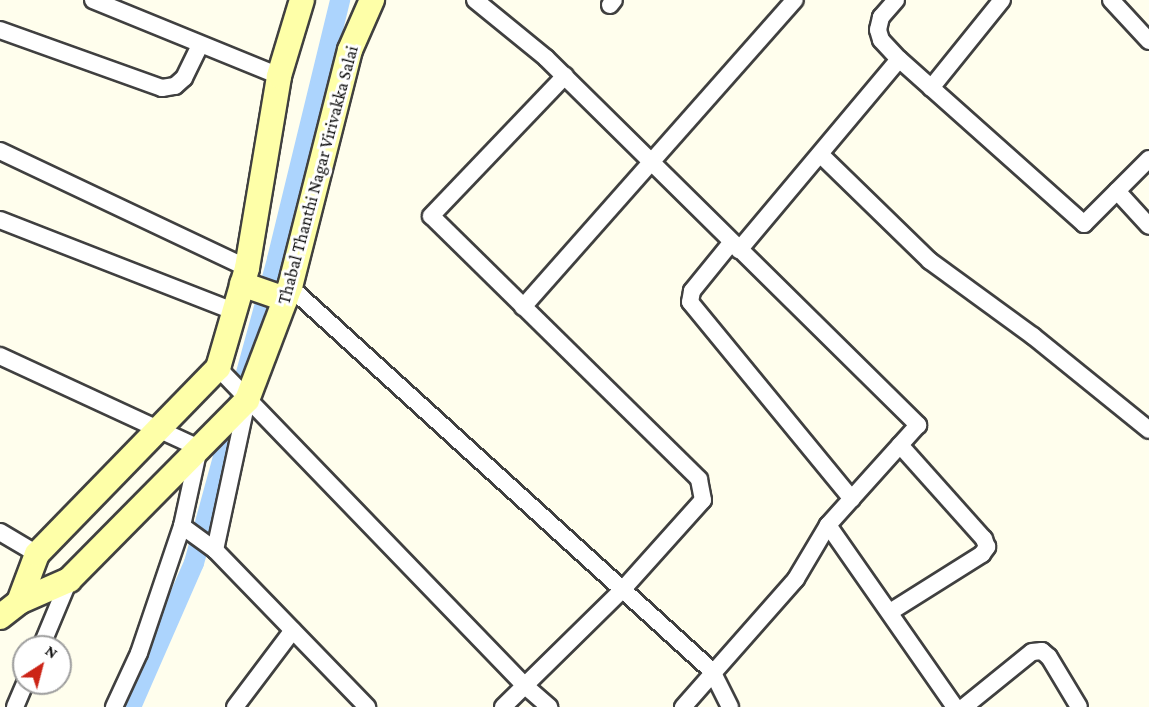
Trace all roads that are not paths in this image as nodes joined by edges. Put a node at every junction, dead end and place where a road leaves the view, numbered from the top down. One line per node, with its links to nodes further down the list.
1 (93, 0): 11 (street)
2 (302, 0): 13 (main road, Thabal Thanthi Nagar Virivakka Salai)
3 (372, 0): 25 (main road, Thabal Thanthi Nagar Virivakka Salai)
4 (475, 0): 14 (street)
5 (795, 0): 19 (street)
6 (896, 0): 12 (street)
7 (1002, 0): 15 (street)
8 (1114, 1): 10 (street)
9 (0, 30): 11 (street)
10 (1149, 41)
11 (200, 45): 13 (street)
12 (899, 59): 15 (street); 17 (street)
13 (279, 76): 24 (main road, Thabal Thanthi Nagar Virivakka Salai)
14 (565, 76): 19 (street); 26 (street)
15 (931, 88): 20 (street)
16 (0, 151): 24 (street)
17 (821, 155): 23 (street); 30 (street)
18 (1149, 159): 20 (street)
19 (652, 163): 23 (street); 26 (street)
20 (1117, 191): 22 (street)
21 (0, 220): 27 (street)
22 (1149, 226)
23 (735, 247): 32 (street); 34 (street)
24 (244, 276): 25 (main road); 27 (main road, Thabal Thanthi Nagar Virivakka Salai)
25 (288, 293): 29 (main road, Thabal Thanthi Nagar Virivakka Salai); 41 (street)
26 (523, 307): 41 (street)
27 (234, 310): 29 (main road, Thabal Thanthi Nagar Virivakka Salai)
28 (0, 356): 31 (street)
29 (234, 395): 31 (main road, Thabal Thanthi Nagar Virivakka Salai); 33 (main road, Thabal Thanthi Nagar Virivakka Salai); 38 (street); 47 (street)
30 (1149, 429)
31 (160, 431): 33 (street); 39 (main road, Thabal Thanthi Nagar Virivakka Salai)
32 (900, 445): 34 (street); 43 (street)
33 (198, 448): 36 (street); 40 (main road, Thabal Thanthi Nagar Virivakka Salai)
34 (852, 499): 35 (street)
35 (828, 525): 43 (street); 46 (street)
36 (183, 526): 38 (street); 48 (street)
37 (0, 532): 39 (street)
38 (214, 550): 44 (street)
39 (37, 554): 42 (main road, Thabal Thanthi Nagar Virivakka Salai)
40 (69, 580): 42 (main road, Thabal Thanthi Nagar Virivakka Salai); 45 (street)
41 (624, 588): 46 (street); 47 (street)
42 (9, 609)
43 (890, 612): 55 (street)
44 (292, 630): 49 (street); 50 (street)
45 (46, 635)
46 (712, 671): 53 (street); 54 (street)
47 (523, 684): 51 (street); 52 (street)
48 (114, 707)
49 (235, 707)
50 (367, 707)
51 (503, 707)
52 (549, 707)
53 (683, 707)
54 (730, 707)
55 (955, 707)
56 (964, 707): 57 (street)
57 (1079, 707)

